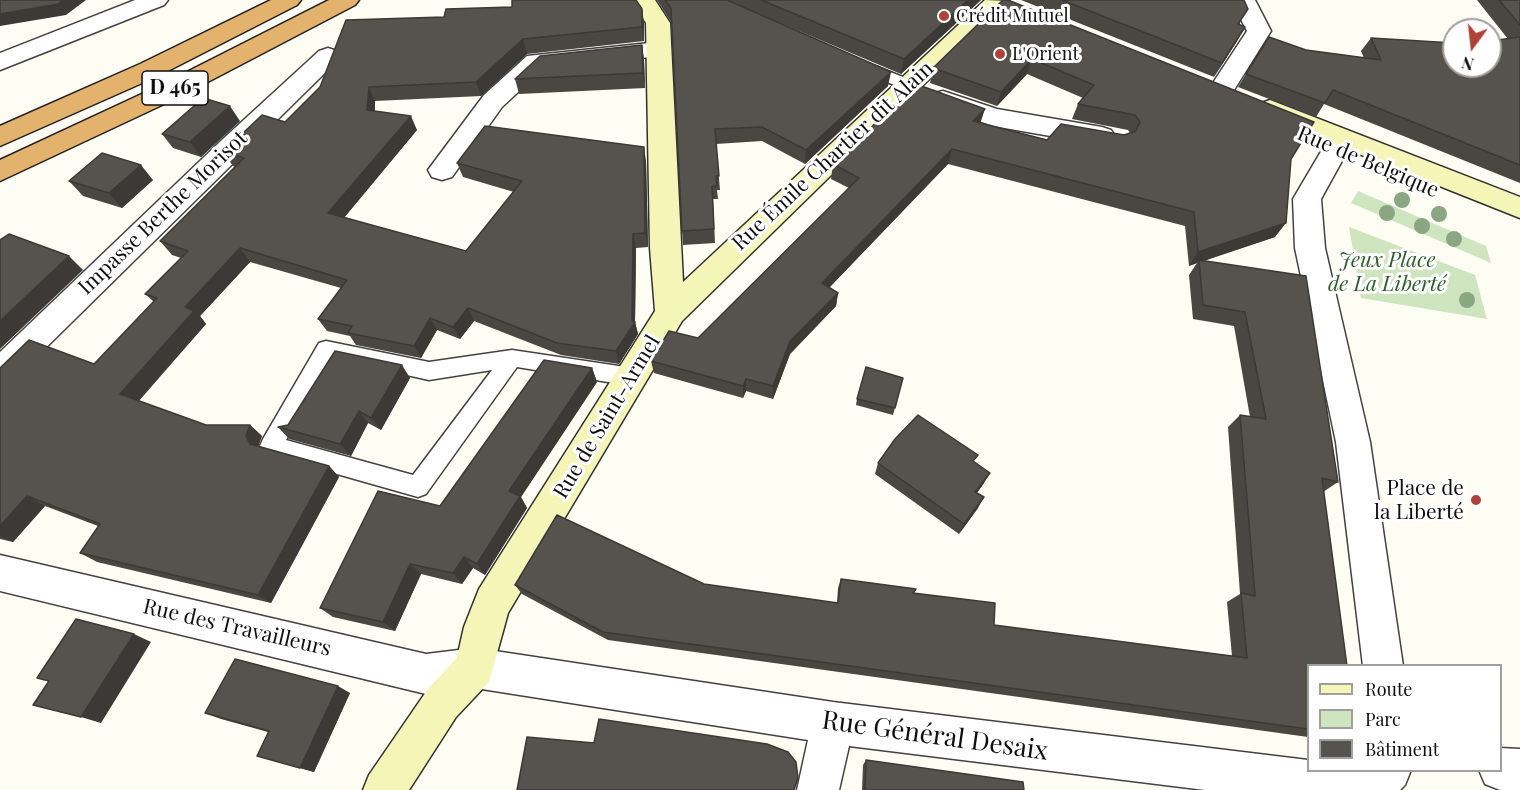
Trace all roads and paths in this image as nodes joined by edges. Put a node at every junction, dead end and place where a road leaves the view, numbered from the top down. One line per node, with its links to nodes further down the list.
1 (156, 0): 9 (street)
2 (289, 0): 14 (highway, D 465)
3 (347, 0): 12 (highway, D 465)
4 (643, 0): 7 (street, Rue de Saint-Armel)
5 (1243, 0): 13 (street)
6 (1003, 3): 11 (street, Rue Émile Chartier dit Alain)
7 (659, 50): 19 (street); 24 (street, Rue de Saint-Armel)
8 (328, 56): 26 (street, Impasse Berthe Morisot)
9 (0, 62)
10 (855, 63): 11 (lane)
11 (907, 85): 17 (street); 24 (street, Rue Émile Chartier dit Alain)
12 (170, 91): 20 (highway, D 465); 21 (highway)
13 (1227, 97): 18 (street, Rue de Belgique); 22 (street, Rue de Belgique)
14 (88, 98): 15 (highway); 16 (highway, D 465)
15 (0, 132)
16 (0, 137)
17 (1118, 138)
18 (1335, 150): 23 (street, Rue de Belgique); 29 (street)
19 (442, 170)
20 (0, 171)
21 (0, 180)
22 (1520, 208)
23 (1520, 225)
24 (671, 312): 27 (street, Rue de Saint-Armel)
25 (512, 358): 25 (lane); 27 (lane)
26 (0, 372)
27 (633, 377): 30 (street, Rue de Saint-Armel)
28 (0, 573): 30 (street, Rue des Travailleurs)
29 (1383, 664)
30 (475, 668): 31 (street, Rue Général Desaix); 36 (street)
31 (833, 723): 35 (street, Rue Général Desaix); 37 (street)
32 (1502, 769): 33 (street)
33 (1520, 770)
34 (1389, 772): 35 (street, Rue Général Desaix)
35 (1150, 777)
36 (384, 790)
37 (818, 790)

